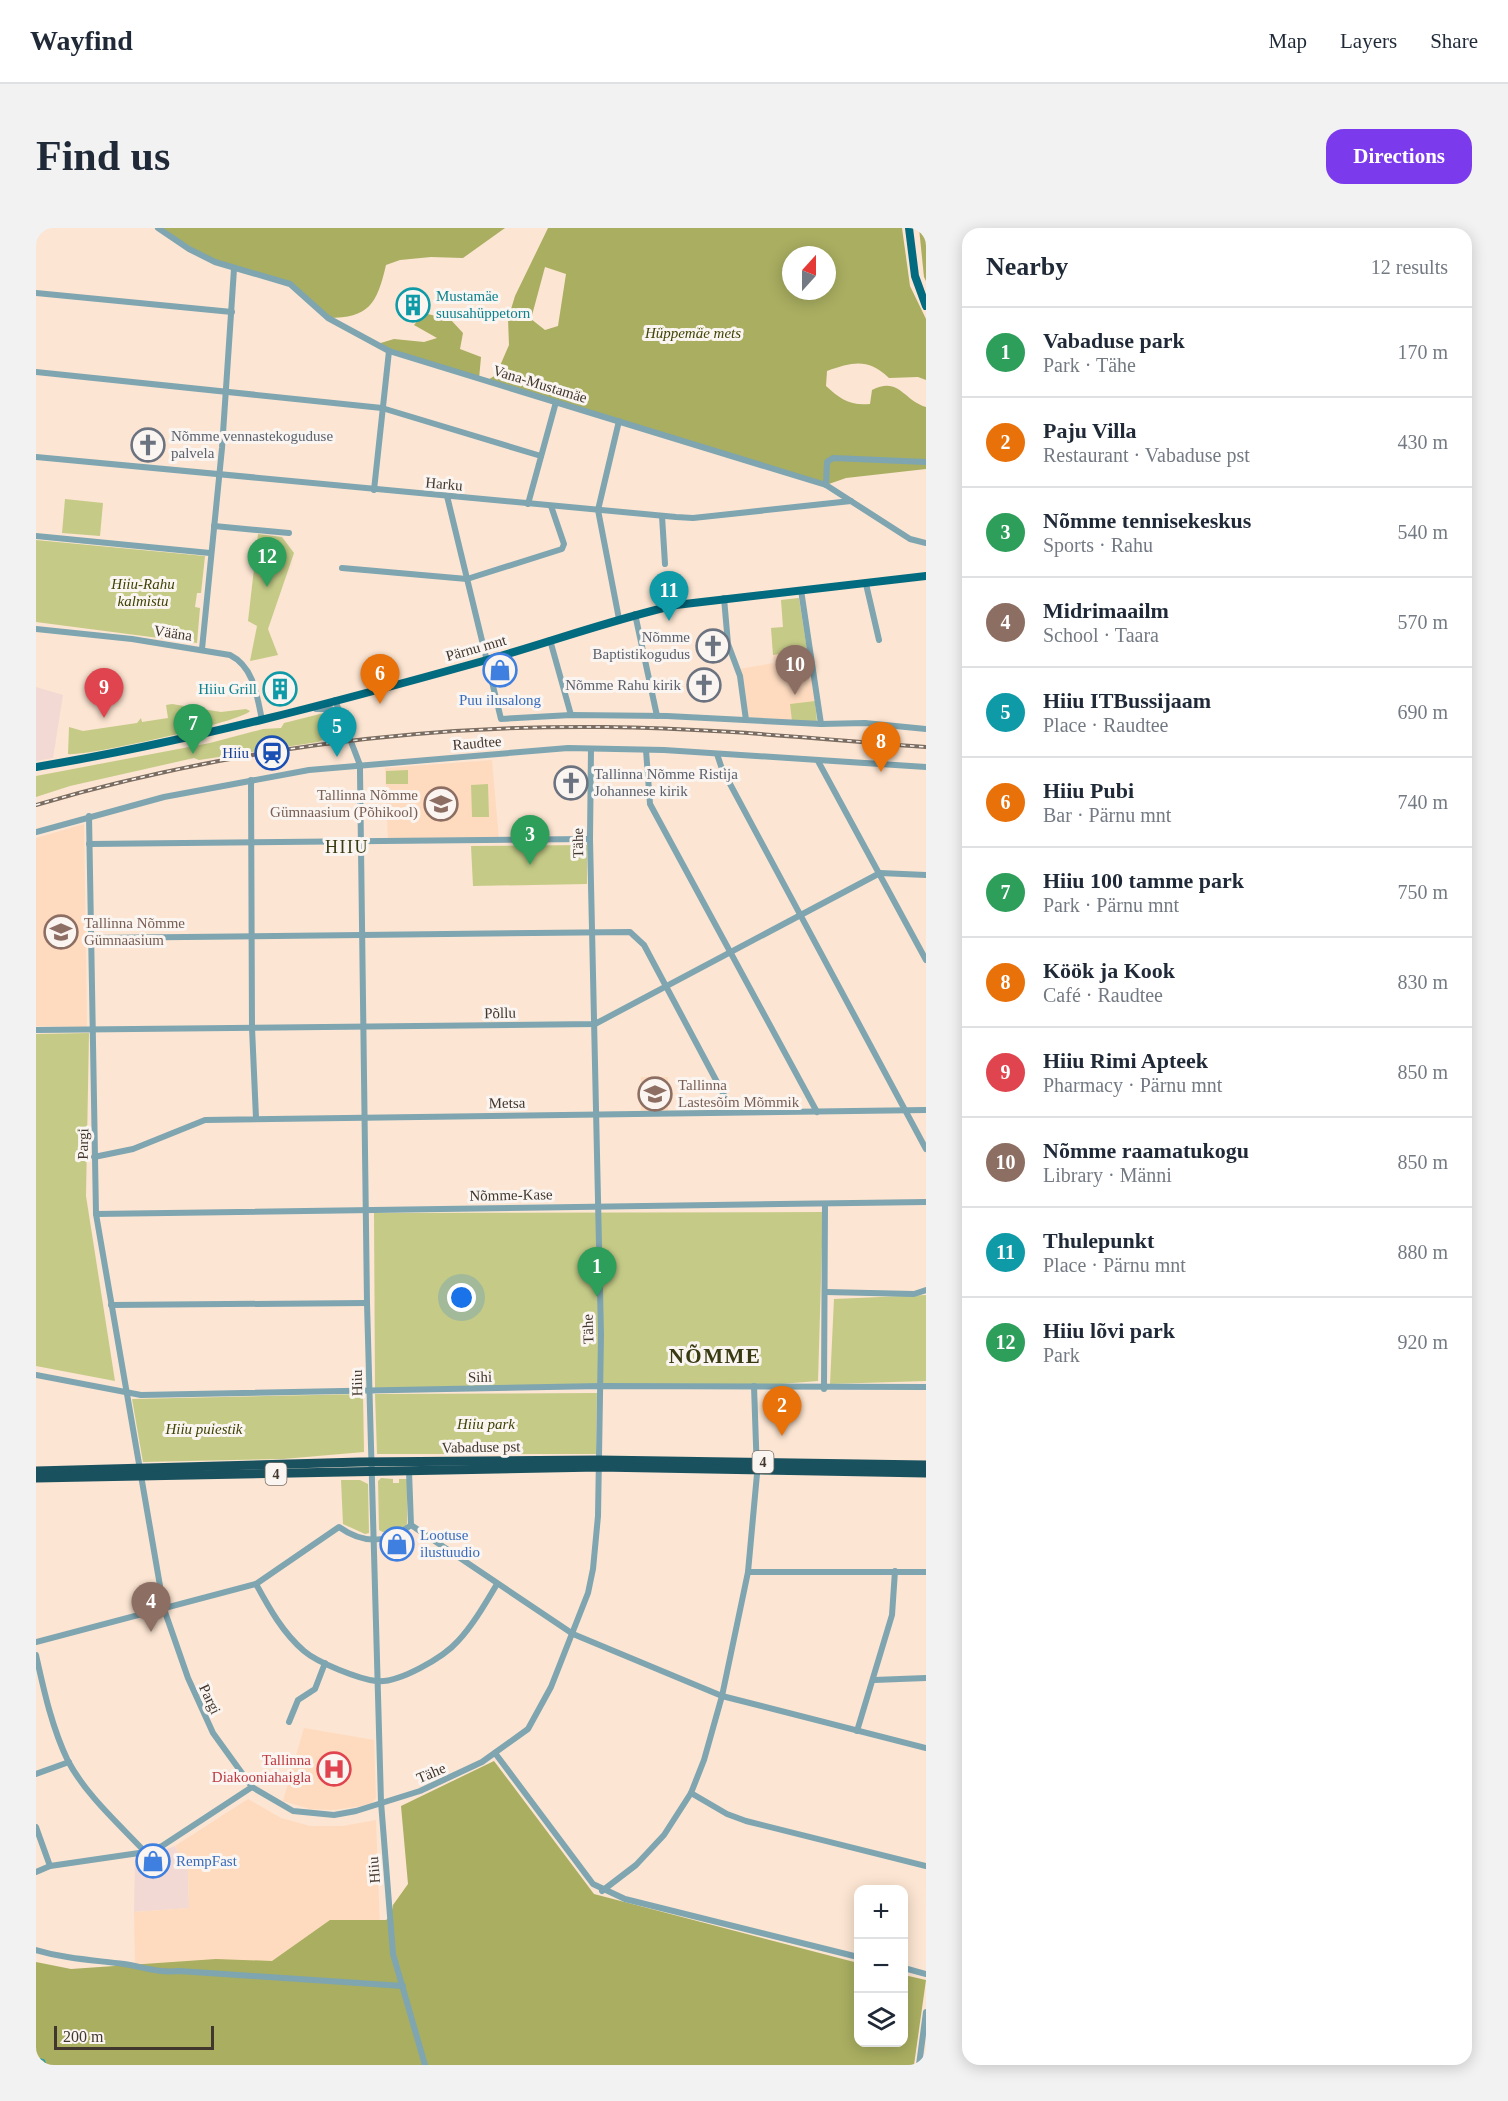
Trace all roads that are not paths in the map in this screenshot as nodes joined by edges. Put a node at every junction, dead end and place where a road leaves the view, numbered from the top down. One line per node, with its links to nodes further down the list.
1 (158, 228): 3 (street, Vana-Mustamäe)
2 (909, 228): 5 (main road)
3 (234, 269): 6 (street); 7 (street, Vana-Mustamäe)
4 (36, 293): 6 (street)
5 (926, 306)
6 (232, 312): 9 (street)
7 (389, 351): 10 (street, Vana-Mustamäe); 11 (street)
8 (36, 372): 9 (street)
9 (226, 392): 11 (street); 16 (street)
10 (556, 402): 12 (street, Vana-Mustamäe); 13 (street)
11 (382, 408): 13 (street); 18 (street)
12 (619, 421): 17 (street, Vana-Mustamäe); 23 (street)
13 (541, 456): 21 (street)
14 (36, 457): 16 (street, Harku)
15 (926, 462): 17 (street)
16 (219, 476): 18 (street, Harku); 25 (street)
17 (826, 485): 20 (street, Vana-Mustamäe)
18 (374, 490): 19 (street, Harku)
19 (447, 496): 21 (street, Harku); 33 (street)
20 (851, 501): 24 (street, Harku); 28 (street, Vana-Mustamäe)
21 (528, 504): 22 (street, Harku)
22 (551, 506): 23 (street, Harku); 33 (street)
23 (598, 510): 24 (street, Harku); 38 (street)
24 (662, 516): 30 (street)
25 (214, 526): 26 (street); 29 (street)
26 (289, 533)
27 (36, 536): 29 (street)
28 (926, 543)
29 (210, 554): 42 (street)
30 (665, 564)
31 (342, 568): 33 (street)
32 (926, 576): 34 (main road, Pärnu mnt)
33 (467, 579): 43 (street)
34 (866, 584): 35 (main road, Pärnu mnt); 41 (street)
35 (801, 590): 36 (main road, Pärnu mnt); 51 (street)
36 (724, 598): 37 (main road, Pärnu mnt); 50 (street)
37 (635, 614): 38 (main road, Pärnu mnt); 48 (street)
38 (619, 619): 40 (main road, Pärnu mnt)
39 (36, 629): 42 (street, Vääna)
40 (550, 640): 43 (main road, Pärnu mnt); 47 (street)
41 (879, 640)
42 (202, 649): 49 (street, Vääna)
43 (485, 660): 44 (main road, Pärnu mnt); 47 (street, Raudtee)
44 (335, 700): 45 (main road, Pärnu mnt); 46 (street, Hiiu)
45 (307, 708): 46 (street); 49 (main road, Pärnu mnt)
46 (340, 715): 57 (street, Hiiu)
47 (571, 715): 48 (street, Raudtee)
48 (657, 716): 50 (street, Raudtee)
49 (262, 720): 58 (main road, Pärnu mnt)
50 (746, 720): 51 (street, Raudtee)
51 (821, 724): 52 (street, Raudtee)
52 (926, 729)
53 (591, 749): 54 (street, Raudtee); 57 (street, Raudtee); 63 (street, Tähe)
54 (646, 750): 55 (street, Raudtee); 74 (street)
55 (717, 754): 56 (street, Raudtee); 69 (street)
56 (818, 760): 59 (street, Raudtee); 67 (street)
57 (360, 765): 60 (street, Raudtee); 64 (street, Hiiu)
58 (36, 767)
59 (926, 767)
60 (250, 780): 61 (street, Raudtee); 65 (street)
61 (89, 816): 62 (street, Raudtee); 66 (street, Pargi)
62 (36, 832)
63 (590, 839): 64 (street); 70 (street, Tähe)
64 (360, 841): 65 (street); 71 (street, Hiiu)
65 (249, 843): 66 (street); 72 (street)
66 (89, 844): 73 (street, Pargi)
67 (880, 873): 68 (street); 69 (street, Põllu); 75 (street)
68 (926, 875)
69 (801, 916): 74 (street, Põllu); 82 (street)
70 (593, 931): 71 (street); 76 (street); 77 (street, Tähe)
71 (361, 934): 72 (street); 78 (street, Hiiu)
72 (253, 937): 73 (street); 79 (street)
73 (91, 938): 81 (street, Pargi)
74 (730, 952): 76 (street, Põllu); 85 (street)
75 (926, 960)
76 (666, 988): 77 (street, Põllu); 84 (street)
77 (595, 1024): 78 (street, Põllu); 86 (street, Tähe)
78 (363, 1026): 79 (street, Põllu); 87 (street, Hiiu)
79 (252, 1028): 81 (street, Põllu); 88 (street)
80 (36, 1030): 81 (street, Põllu)
81 (92, 1030): 90 (street, Pargi)
82 (905, 1110): 83 (street, Metsa); 85 (street, Metsa); 89 (street)
83 (926, 1110)
84 (733, 1112): 85 (street, Metsa); 86 (street, Metsa)
85 (817, 1112)
86 (596, 1114): 87 (street, Metsa); 93 (street, Tähe)
87 (364, 1117): 88 (street, Metsa); 94 (street, Hiiu)
88 (256, 1118): 90 (street, Metsa)
89 (926, 1149)
90 (94, 1157): 95 (street, Pargi)
91 (926, 1202): 92 (street, Nõmme-Kase)
92 (825, 1204): 93 (street, Nõmme-Kase); 97 (street)
93 (597, 1206): 94 (street, Nõmme-Kase); 101 (street, Tähe)
94 (365, 1209): 95 (street, Nõmme-Kase); 98 (street, Hiiu)
95 (96, 1214): 99 (street, Pargi)
96 (926, 1290): 97 (street)
97 (826, 1293): 104 (street)
98 (367, 1303): 99 (street); 105 (street, Hiiu)
99 (111, 1305): 106 (street, Pargi)
100 (36, 1375): 106 (street, Sihi)
101 (601, 1386): 102 (street, Sihi); 105 (street, Sihi); 107 (street, Tähe)
102 (754, 1386): 104 (street, Sihi); 108 (street)
103 (926, 1387): 104 (street, Sihi)
104 (824, 1389)
105 (369, 1391): 106 (street, Sihi); 110 (street, Hiiu)
106 (126, 1394): 113 (street, Pargi)
107 (599, 1464): 108 (highway, Vabaduse pst / 4); 110 (highway, Vabaduse pst / 4); 112 (highway, Vabaduse pst / 4); 124 (street, Tähe)
108 (756, 1466): 109 (highway, Vabaduse pst / 4); 114 (highway, Vabaduse pst / 4); 119 (street)
109 (926, 1466)
110 (372, 1467): 112 (highway, Vabaduse pst / 4); 113 (highway, Vabaduse pst / 4); 117 (street, Hiiu)
111 (36, 1471): 113 (highway, Vabaduse pst / 4)
112 (409, 1471): 116 (street)
113 (140, 1472): 115 (highway, Vabaduse pst / 4); 123 (street, Pargi)
114 (926, 1473)
115 (36, 1478)
116 (411, 1525): 117 (street); 122 (street)
117 (375, 1540): 121 (street); 130 (street, Hiiu)
118 (895, 1571): 119 (street); 120 (street); 129 (street)
119 (748, 1572): 131 (street)
120 (926, 1572)
121 (256, 1584): 123 (street); 127 (street)
122 (497, 1584): 124 (street); 130 (street)
123 (164, 1609): 125 (street); 138 (street, Pargi)
124 (573, 1634): 131 (street); 135 (street, Tähe)
125 (36, 1642)
126 (36, 1655): 136 (street)
127 (325, 1663): 130 (street); 132 (street)
128 (926, 1678): 129 (street)
129 (874, 1680): 133 (street)
130 (378, 1682): 140 (street, Hiiu)
131 (722, 1696): 133 (street); 139 (street)
132 (289, 1722)
133 (857, 1731): 134 (street)
134 (926, 1748)
135 (495, 1753): 140 (street, Tähe); 146 (street)
136 (69, 1762): 137 (street); 142 (street)
137 (36, 1774)
138 (252, 1787): 140 (street, Pargi); 142 (street)
139 (691, 1793): 144 (street); 146 (street)
140 (381, 1802): 151 (street, Hiiu)
141 (36, 1827): 143 (street)
142 (145, 1852): 143 (street)
143 (50, 1866): 145 (street)
144 (926, 1866)
145 (36, 1872)
146 (602, 1891): 148 (street)
147 (36, 1950): 151 (street)
148 (854, 1956)
149 (908, 1969): 150 (street)
150 (926, 1974)
151 (404, 1986): 153 (street, Hiiu)
152 (926, 2012): 154 (street)
153 (425, 2065)
154 (919, 2065)

